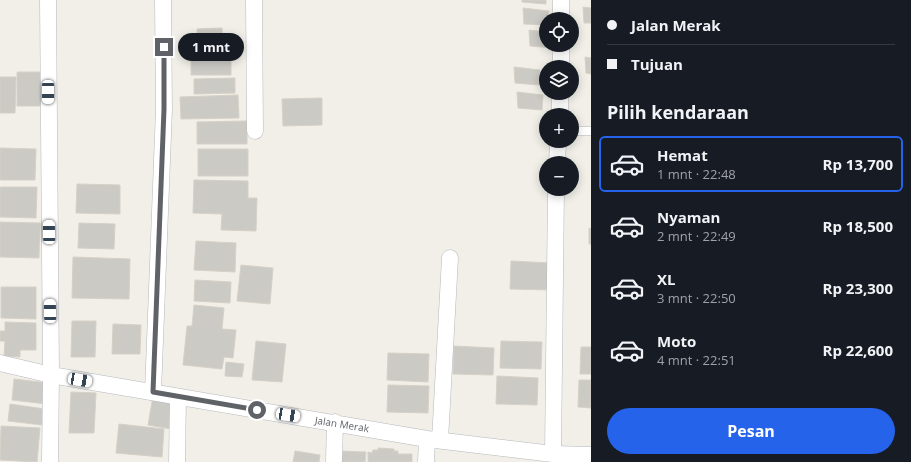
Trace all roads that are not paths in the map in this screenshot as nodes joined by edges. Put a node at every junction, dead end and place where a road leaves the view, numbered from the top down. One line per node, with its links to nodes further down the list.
1 (48, 0): 12 (street)
2 (163, 0): 13 (street)
3 (254, 0): 6 (street)
4 (561, 0): 5 (street)
5 (561, 12)
6 (255, 131)
7 (579, 131): 8 (lane)
8 (591, 131)
9 (556, 196): 17 (street)
10 (450, 258): 16 (street)
11 (0, 363): 12 (street, Jalan Merak)
12 (51, 375): 13 (street, Jalan Merak); 20 (street)
13 (153, 392): 14 (street, Jalan Merak)
14 (178, 397): 15 (street, Jalan Merak); 21 (street)
15 (335, 422): 16 (street, Jalan Merak); 22 (street)
16 (433, 439): 19 (street, Jalan Merak); 23 (street)
17 (553, 454): 18 (street, Jalan Merak); 19 (street, Jalan Merak)
18 (591, 455)
19 (521, 456)
20 (50, 462)
21 (177, 462)
22 (334, 462)
23 (426, 462)

